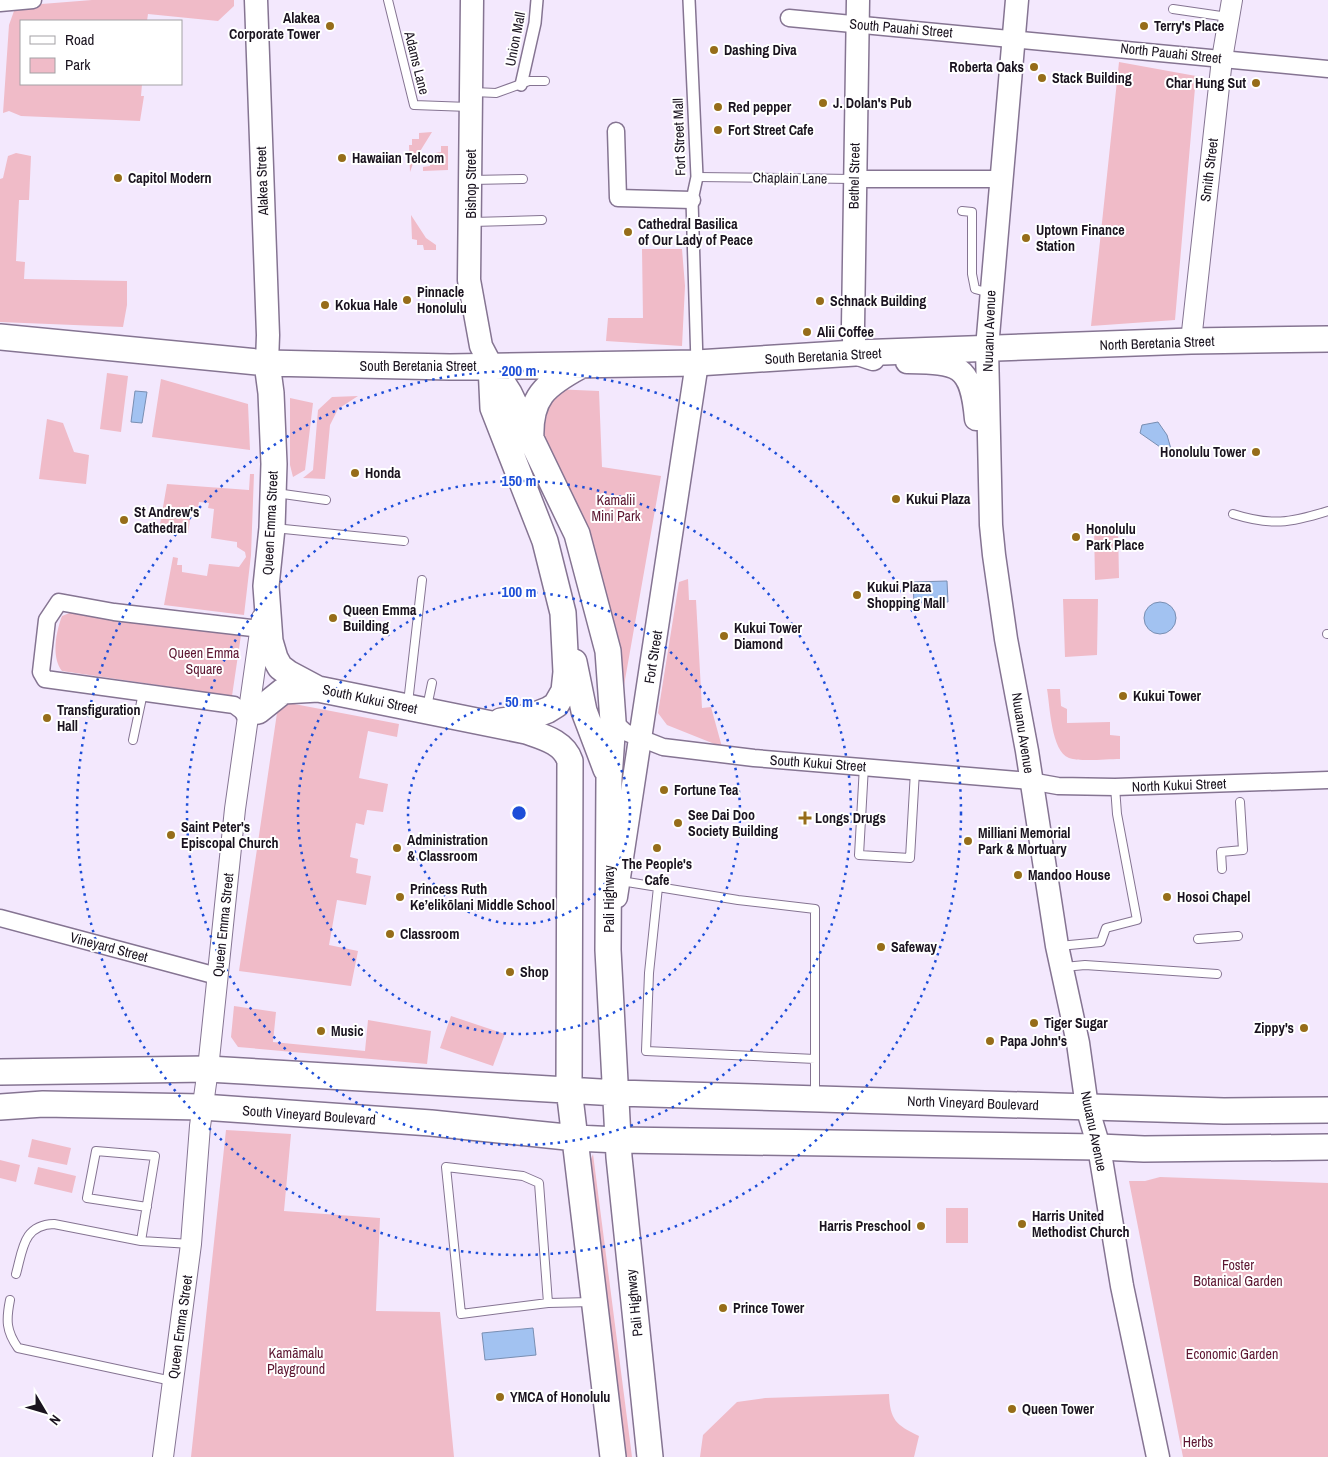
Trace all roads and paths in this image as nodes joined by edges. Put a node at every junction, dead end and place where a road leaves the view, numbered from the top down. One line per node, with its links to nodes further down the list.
1 (33, 0): 9 (street)
2 (256, 0): 36 (main road, Alakea Street)
3 (388, 0): 19 (lane, Adams Lane)
4 (472, 0): 19 (main road, Bishop Street)
5 (537, 0): 18 (street, Union Mall)
6 (688, 0): 21 (street, Fort Street Mall)
7 (858, 0): 13 (main road, Bethel Street)
8 (1017, 0): 14 (main road, Nuuanu Avenue)
9 (0, 3)
10 (1173, 9): 11 (lane)
11 (1231, 9): 15 (street, Smith Street)
12 (788, 18): 13 (street, South Pauahi Street)
13 (856, 24): 14 (street, South Pauahi Street); 23 (main road, Bethel Street)
14 (1014, 39): 15 (street, North Pauahi Street); 24 (main road, Nuuanu Avenue)
15 (1222, 59): 16 (street, North Pauahi Street); 33 (street, Smith Street)
16 (1328, 69)
17 (545, 81): 18 (lane)
18 (521, 84): 19 (lane)
19 (472, 100): 25 (main road, Bishop Street)
20 (616, 131): 26 (street)
21 (697, 177): 23 (lane, Chaplain Lane); 26 (street, Fort Street Mall)
22 (522, 179): 25 (lane)
23 (854, 179): 24 (street, Chaplain Lane); 35 (main road, Bethel Street)
24 (1002, 179): 30 (main road, Nuuanu Avenue)
25 (472, 180): 29 (main road, Bishop Street)
26 (692, 200): 38 (street, Fort Street Mall)
27 (962, 211): 30 (lane)
28 (542, 220): 29 (lane)
29 (471, 222): 39 (main road, Bishop Street)
30 (990, 293): 34 (main road, Nuuanu Avenue)
31 (0, 337): 36 (main road, South Beretania Street)
32 (1328, 339): 33 (main road, North Beretania Street)
33 (1191, 341): 34 (main road, North Beretania Street)
34 (987, 348): 35 (main road, South Beretania Street); 41 (main road, Nuuanu Avenue)
35 (855, 353): 38 (main road, South Beretania Street); 41 (main road)
36 (267, 363): 39 (main road, South Beretania Street); 42 (main road, Queen Emma Street)
37 (582, 364): 38 (main road, South Beretania Street); 39 (main road, South Beretania Street); 40 (main road)
38 (697, 364): 59 (main road, Fort Street)
39 (491, 365): 40 (main road, Pali Highway); 50 (main road)
40 (531, 443): 57 (main road, Pali Highway)
41 (990, 446): 65 (main road, Nuuanu Avenue)
42 (274, 493): 43 (lane); 46 (main road, Queen Emma Street)
43 (326, 500)
44 (1328, 511): 45 (lane)
45 (1233, 514)
46 (272, 528): 47 (lane); 49 (main road, Queen Emma Street)
47 (404, 541)
48 (422, 580): 55 (lane)
49 (266, 586): 51 (street, Queen Emma Street); 53 (main road, South Kukui Street)
50 (563, 613): 58 (main road); 63 (main road)
51 (260, 629): 54 (street); 56 (street, Queen Emma Street)
52 (432, 683): 55 (lane)
53 (318, 690): 55 (main road, South Kukui Street); 56 (main road)
54 (143, 693): 56 (street); 60 (lane)
55 (417, 709): 58 (main road, South Kukui Street)
56 (248, 712): 77 (street, Queen Emma Street)
57 (613, 721): 59 (street, South Kukui Street); 63 (main road, Pali Highway)
58 (487, 723): 81 (main road)
59 (640, 739): 61 (street, South Kukui Street); 69 (main road, Fort Street)
60 (133, 740)
61 (864, 766): 62 (street, South Kukui Street); 62 (lane)
62 (915, 771): 65 (street, South Kukui Street)
63 (609, 779): 74 (main road, Pali Highway)
64 (1328, 780): 66 (street, North Kukui Street)
65 (1030, 781): 66 (street, North Kukui Street); 75 (main road, Nuuanu Avenue)
66 (1115, 787): 75 (lane)
67 (1240, 802): 68 (lane)
68 (1222, 868)
69 (619, 881): 70 (lane); 74 (main road, Fort Street)
70 (658, 887): 78 (lane); 78 (lane)
71 (0, 918): 77 (street, Vineyard Street)
72 (1238, 936): 73 (lane)
73 (1198, 939)
74 (608, 950): 82 (main road, Pali Highway)
75 (1059, 957): 76 (lane); 86 (main road, Nuuanu Avenue)
76 (1217, 974)
77 (218, 976): 79 (street, Queen Emma Street)
78 (815, 1059): 83 (lane)
79 (208, 1069): 80 (main road); 81 (main road); 85 (street, Queen Emma Street)
80 (0, 1072)
81 (569, 1090): 82 (main road); 88 (main road)
82 (617, 1093): 83 (main road, North Vineyard Boulevard); 89 (main road, Pali Highway)
83 (815, 1098): 86 (main road, North Vineyard Boulevard)
84 (0, 1107): 85 (main road, South Vineyard Boulevard)
85 (202, 1107): 88 (main road, South Vineyard Boulevard); 94 (street, Queen Emma Street)
86 (1088, 1107): 87 (main road, North Vineyard Boulevard); 90 (main road, Nuuanu Avenue)
87 (1328, 1110)
88 (576, 1138): 89 (main road, South Vineyard Boulevard); 97 (main road)
89 (618, 1140): 90 (main road); 102 (main road, Pali Highway)
90 (1099, 1147): 91 (main road); 103 (main road, Nuuanu Avenue)
91 (1328, 1147)
92 (147, 1207): 92 (lane); 93 (lane)
93 (141, 1241): 94 (lane); 95 (lane)
94 (191, 1244): 99 (street, Queen Emma Street)
95 (16, 1274)
96 (10, 1300): 99 (lane)
97 (594, 1302): 98 (lane); 101 (main road)
98 (548, 1303): 98 (lane)
99 (172, 1381): 100 (street, Queen Emma Street)
100 (163, 1457)
101 (613, 1457)
102 (650, 1457)
103 (1158, 1457)

